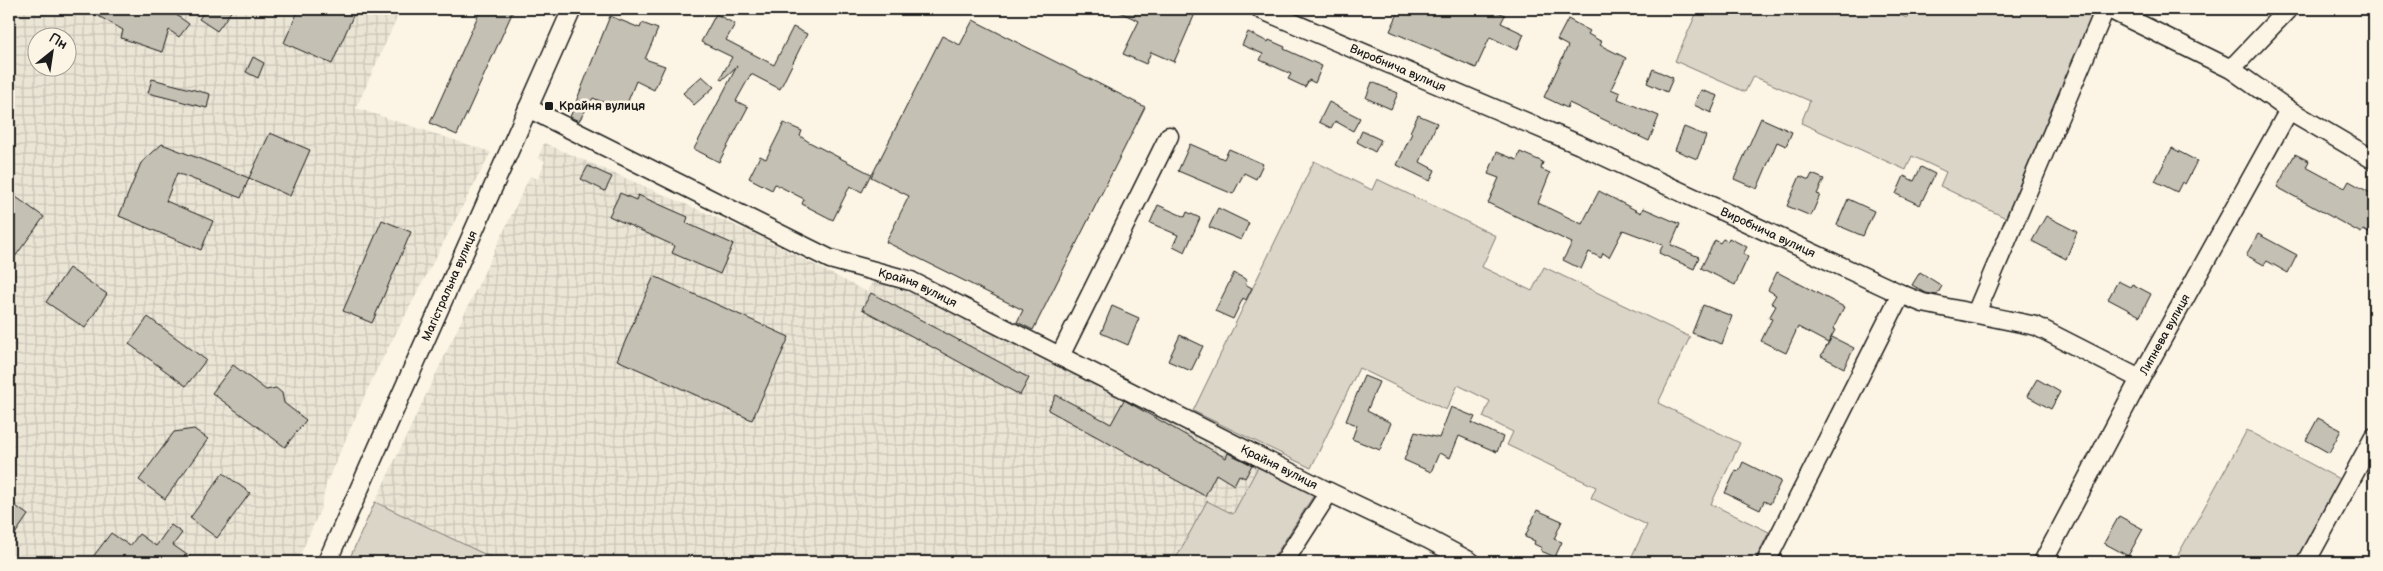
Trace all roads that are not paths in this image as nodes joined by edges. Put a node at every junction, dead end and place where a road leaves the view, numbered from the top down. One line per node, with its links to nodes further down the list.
1 (572, 9): 7 (street, Магістральна вулиця)
2 (1260, 9): 11 (street, Виробнича вулиця)
3 (2105, 9): 12 (street)
4 (2109, 9): 6 (street)
5 (2288, 9): 6 (street)
6 (2232, 69): 8 (street)
7 (528, 108): 13 (street, Крайня вулиця); 17 (street, Магістральна вулиця)
8 (2289, 110): 10 (street); 14 (street, Липнева вулиця)
9 (1169, 136): 13 (street)
10 (2374, 160)
11 (1901, 294): 12 (street, Виробнича вулиця); 20 (street)
12 (1976, 313): 14 (street, Виробнича вулиця)
13 (1060, 356): 16 (street, Крайня вулиця)
14 (2140, 379): 21 (street, Липнева вулиця)
15 (2374, 437): 22 (street)
16 (1329, 492): 18 (street); 19 (street, Крайня вулиця)
17 (327, 562)
18 (1284, 562)
19 (1471, 562)
20 (1766, 562)
21 (2043, 562)
22 (2306, 562)

